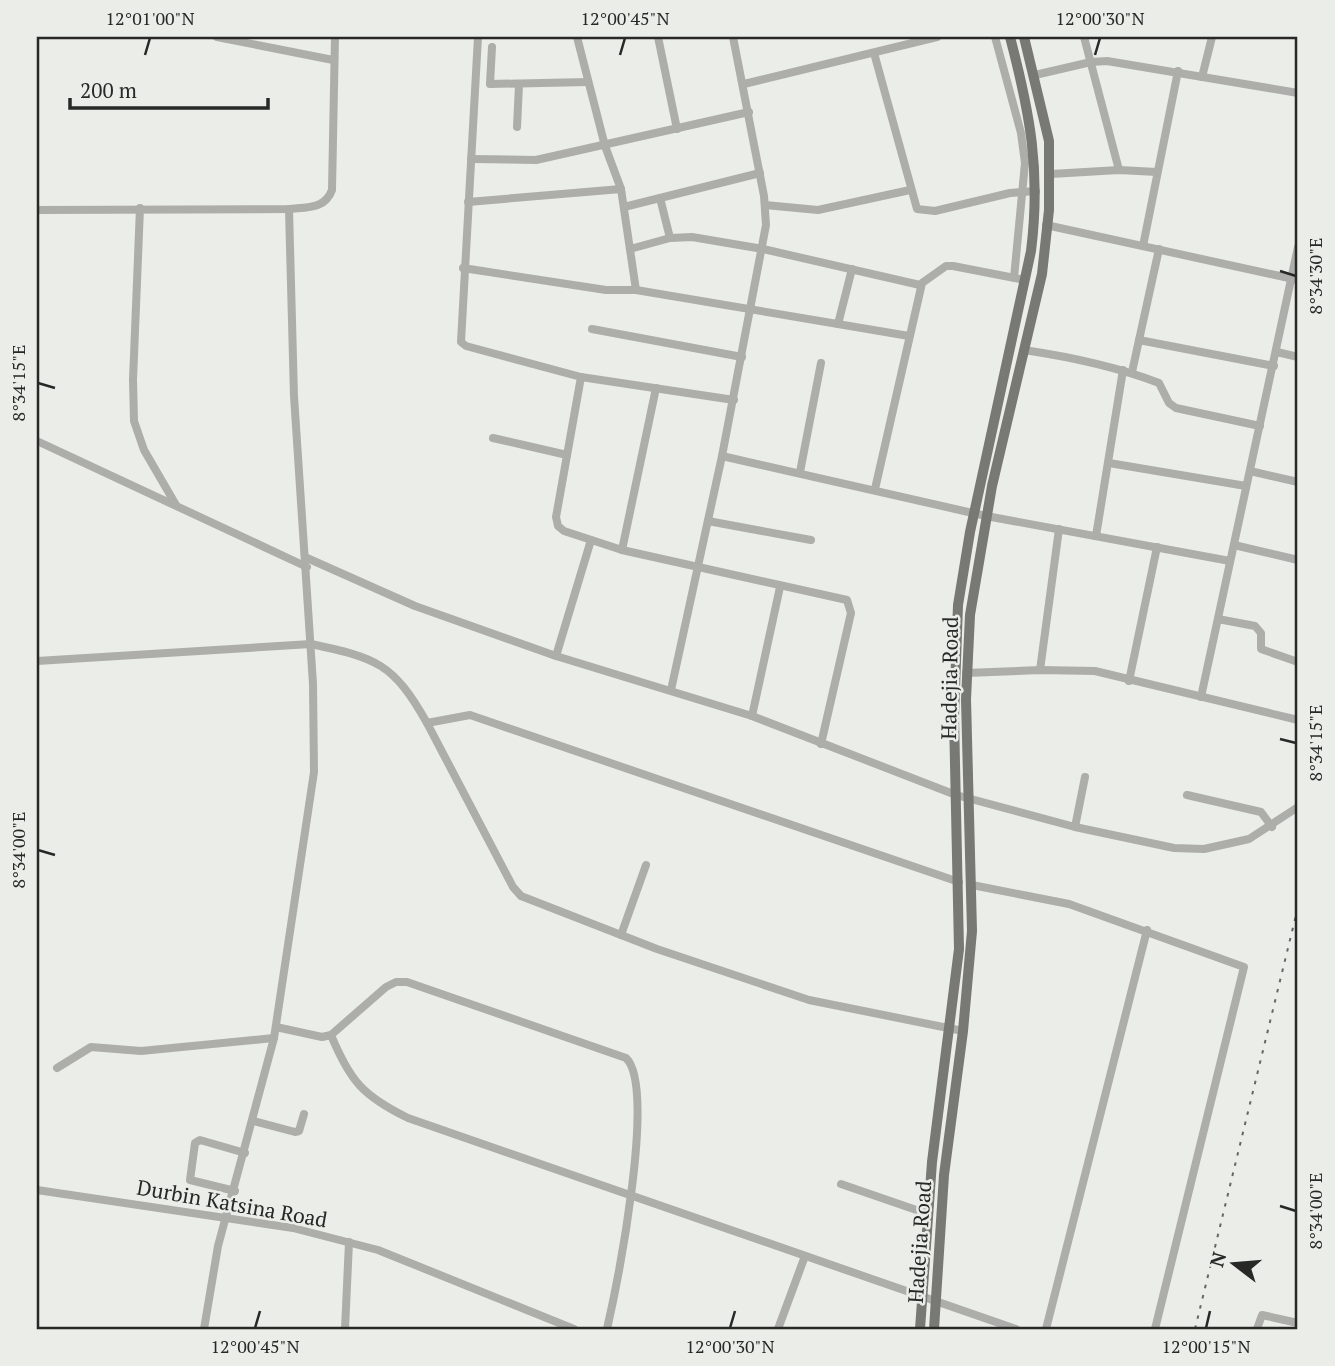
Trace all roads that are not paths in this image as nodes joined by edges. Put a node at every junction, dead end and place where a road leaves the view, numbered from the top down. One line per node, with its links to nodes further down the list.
1 (217, 37): 15 (street)
2 (335, 37): 15 (street)
3 (478, 37): 28 (street)
4 (577, 37): 20 (street)
5 (658, 37): 26 (street)
6 (733, 37): 21 (street)
7 (937, 37): 14 (street)
8 (995, 37): 36 (street)
9 (1010, 37): 35 (main road, Hadejia Road)
10 (1024, 37): 18 (main road, Hadejia Road)
11 (1084, 37): 16 (street)
12 (1212, 37): 19 (street)
13 (492, 47): 22 (street)
14 (874, 53): 21 (street); 34 (street)
15 (333, 60): 42 (street)
16 (1091, 62): 17 (street); 18 (street); 29 (street)
17 (1178, 71): 19 (street); 30 (street)
18 (1035, 75): 32 (main road, Hadejia Road)
19 (1202, 77): 23 (street)
20 (588, 82): 22 (street); 27 (street)
21 (744, 84): 24 (street)
22 (519, 86): 25 (street)
23 (1298, 93)
24 (749, 113): 26 (street); 31 (street)
25 (517, 127)
26 (677, 129): 27 (street)
27 (605, 146): 28 (street); 33 (street)
28 (471, 159): 38 (street)
29 (1119, 170): 30 (street); 32 (street)
30 (1157, 172): 46 (street)
31 (760, 173): 37 (street); 39 (street)
32 (1051, 174): 44 (main road, Hadejia Road)
33 (621, 189): 38 (street); 40 (street)
34 (910, 190): 36 (street); 39 (street)
35 (1036, 191): 36 (street); 54 (main road, Hadejia Road)
36 (1024, 192): 54 (street)
37 (660, 198): 40 (street); 45 (street)
38 (468, 202): 51 (street)
39 (765, 205): 49 (street)
40 (624, 207): 48 (street)
41 (140, 208): 42 (street); 43 (street); 84 (street)
42 (289, 209): 97 (street)
43 (37, 210)
44 (1046, 225): 46 (street); 53 (main road, Hadejia Road)
45 (670, 238): 48 (street); 49 (street)
46 (1143, 246): 50 (street)
47 (1298, 247): 55 (street)
48 (630, 249): 57 (street)
49 (763, 249): 52 (street); 58 (street)
50 (1159, 249): 55 (street); 62 (street)
51 (463, 268): 57 (street); 70 (street)
52 (852, 269): 56 (street); 59 (street)
53 (1042, 274): 54 (main road); 63 (main road, Hadejia Road)
54 (1022, 276): 56 (street); 85 (main road, Hadejia Road)
55 (1295, 279): 64 (street)
56 (920, 285): 61 (street)
57 (636, 289): 58 (street)
58 (751, 310): 59 (street); 65 (street)
59 (838, 324): 61 (street)
60 (592, 329): 65 (street)
61 (909, 336): 83 (street)
62 (1139, 340): 68 (street); 69 (street)
63 (1024, 350): 69 (street); 86 (main road, Hadejia Road)
64 (1277, 352): 66 (street); 68 (street)
65 (742, 357): 72 (street)
66 (1298, 357)
67 (821, 363): 80 (street)
68 (1274, 366): 73 (street)
69 (1127, 371): 73 (street); 78 (street)
70 (581, 377): 71 (street); 76 (street)
71 (656, 388): 72 (street); 94 (street)
72 (734, 400): 77 (street)
73 (1260, 426): 79 (street)
74 (493, 438): 76 (street)
75 (37, 441): 84 (street)
76 (567, 454): 91 (street)
77 (722, 456): 80 (street); 87 (street)
78 (1109, 463): 82 (street); 89 (street)
79 (1250, 471): 81 (street); 82 (street)
80 (800, 472): 83 (street)
81 (1298, 482)
82 (1246, 486): 92 (street)
83 (875, 489): 85 (street)
84 (176, 505): 97 (street)
85 (974, 513): 86 (street); 115 (main road, Hadejia Road)
86 (986, 516): 88 (street); 106 (main road, Hadejia Road)
87 (708, 521): 90 (street); 98 (street)
88 (1059, 529): 89 (street); 105 (street)
89 (1096, 536): 93 (street)
90 (811, 540)
91 (591, 541): 94 (street); 102 (street)
92 (1234, 545): 95 (street); 96 (street)
93 (1157, 547): 96 (street); 107 (street)
94 (622, 550): 98 (street)
95 (1298, 560)
96 (1230, 561): 100 (street)
97 (307, 562): 101 (street); 102 (street)
98 (698, 567): 99 (street); 108 (street)
99 (779, 587): 110 (street); 113 (street)
100 (1218, 619): 104 (street); 109 (street)
101 (311, 644): 103 (street); 112 (street); 126 (street)
102 (556, 656): 108 (street)
103 (37, 661)
104 (1298, 662)
105 (1040, 670): 106 (street); 107 (street)
106 (966, 673): 117 (main road, Hadejia Road)
107 (1129, 681): 109 (street)
108 (671, 690): 110 (street)
109 (1201, 697): 111 (street)
110 (752, 716): 113 (street)
111 (1298, 720)
112 (427, 723): 122 (street); 125 (street)
113 (821, 744): 115 (street)
114 (1085, 777): 119 (street)
115 (956, 795): 117 (street); 122 (main road, Hadejia Road)
116 (1187, 795): 120 (street)
117 (969, 798): 119 (street); 123 (main road, Hadejia Road)
118 (1298, 807): 120 (street)
119 (1075, 827): 120 (street)
120 (1272, 827)
121 (646, 865): 125 (street)
122 (959, 882): 127 (main road, Hadejia Road)
123 (972, 885): 124 (street); 128 (main road, Hadejia Road)
124 (1147, 930): 154 (street); 155 (street)
125 (621, 935): 127 (street)
126 (276, 1027): 129 (street); 130 (street)
127 (949, 1030): 128 (street); 139 (main road, Hadejia Road)
128 (963, 1031): 144 (main road, Hadejia Road)
129 (331, 1035): 138 (street); 138 (street)
130 (274, 1038): 131 (street); 133 (street)
131 (57, 1069)
132 (304, 1114): 133 (street)
133 (254, 1121): 134 (street)
134 (245, 1153): 137 (street); 137 (street)
135 (841, 1184): 139 (street)
136 (37, 1190): 140 (street, Durbin Katsina Road)
137 (235, 1191): 140 (street)
138 (633, 1198): 142 (street); 149 (street)
139 (928, 1213): 143 (main road, Hadejia Road)
140 (227, 1218): 141 (street, Durbin Katsina Road); 146 (street)
141 (349, 1242): 147 (street); 148 (street, Durbin Katsina Road)
142 (805, 1256): 143 (street); 150 (street)
143 (922, 1296): 144 (street); 151 (main road, Hadejia Road)
144 (935, 1300): 152 (main road, Hadejia Road); 153 (street)
145 (1298, 1322): 156 (street)
146 (204, 1329)
147 (345, 1329)
148 (574, 1329)
149 (607, 1329)
150 (778, 1329)
151 (920, 1329)
152 (934, 1329)
153 (1016, 1329)
154 (1046, 1329)
155 (1155, 1329)
156 (1257, 1329)

